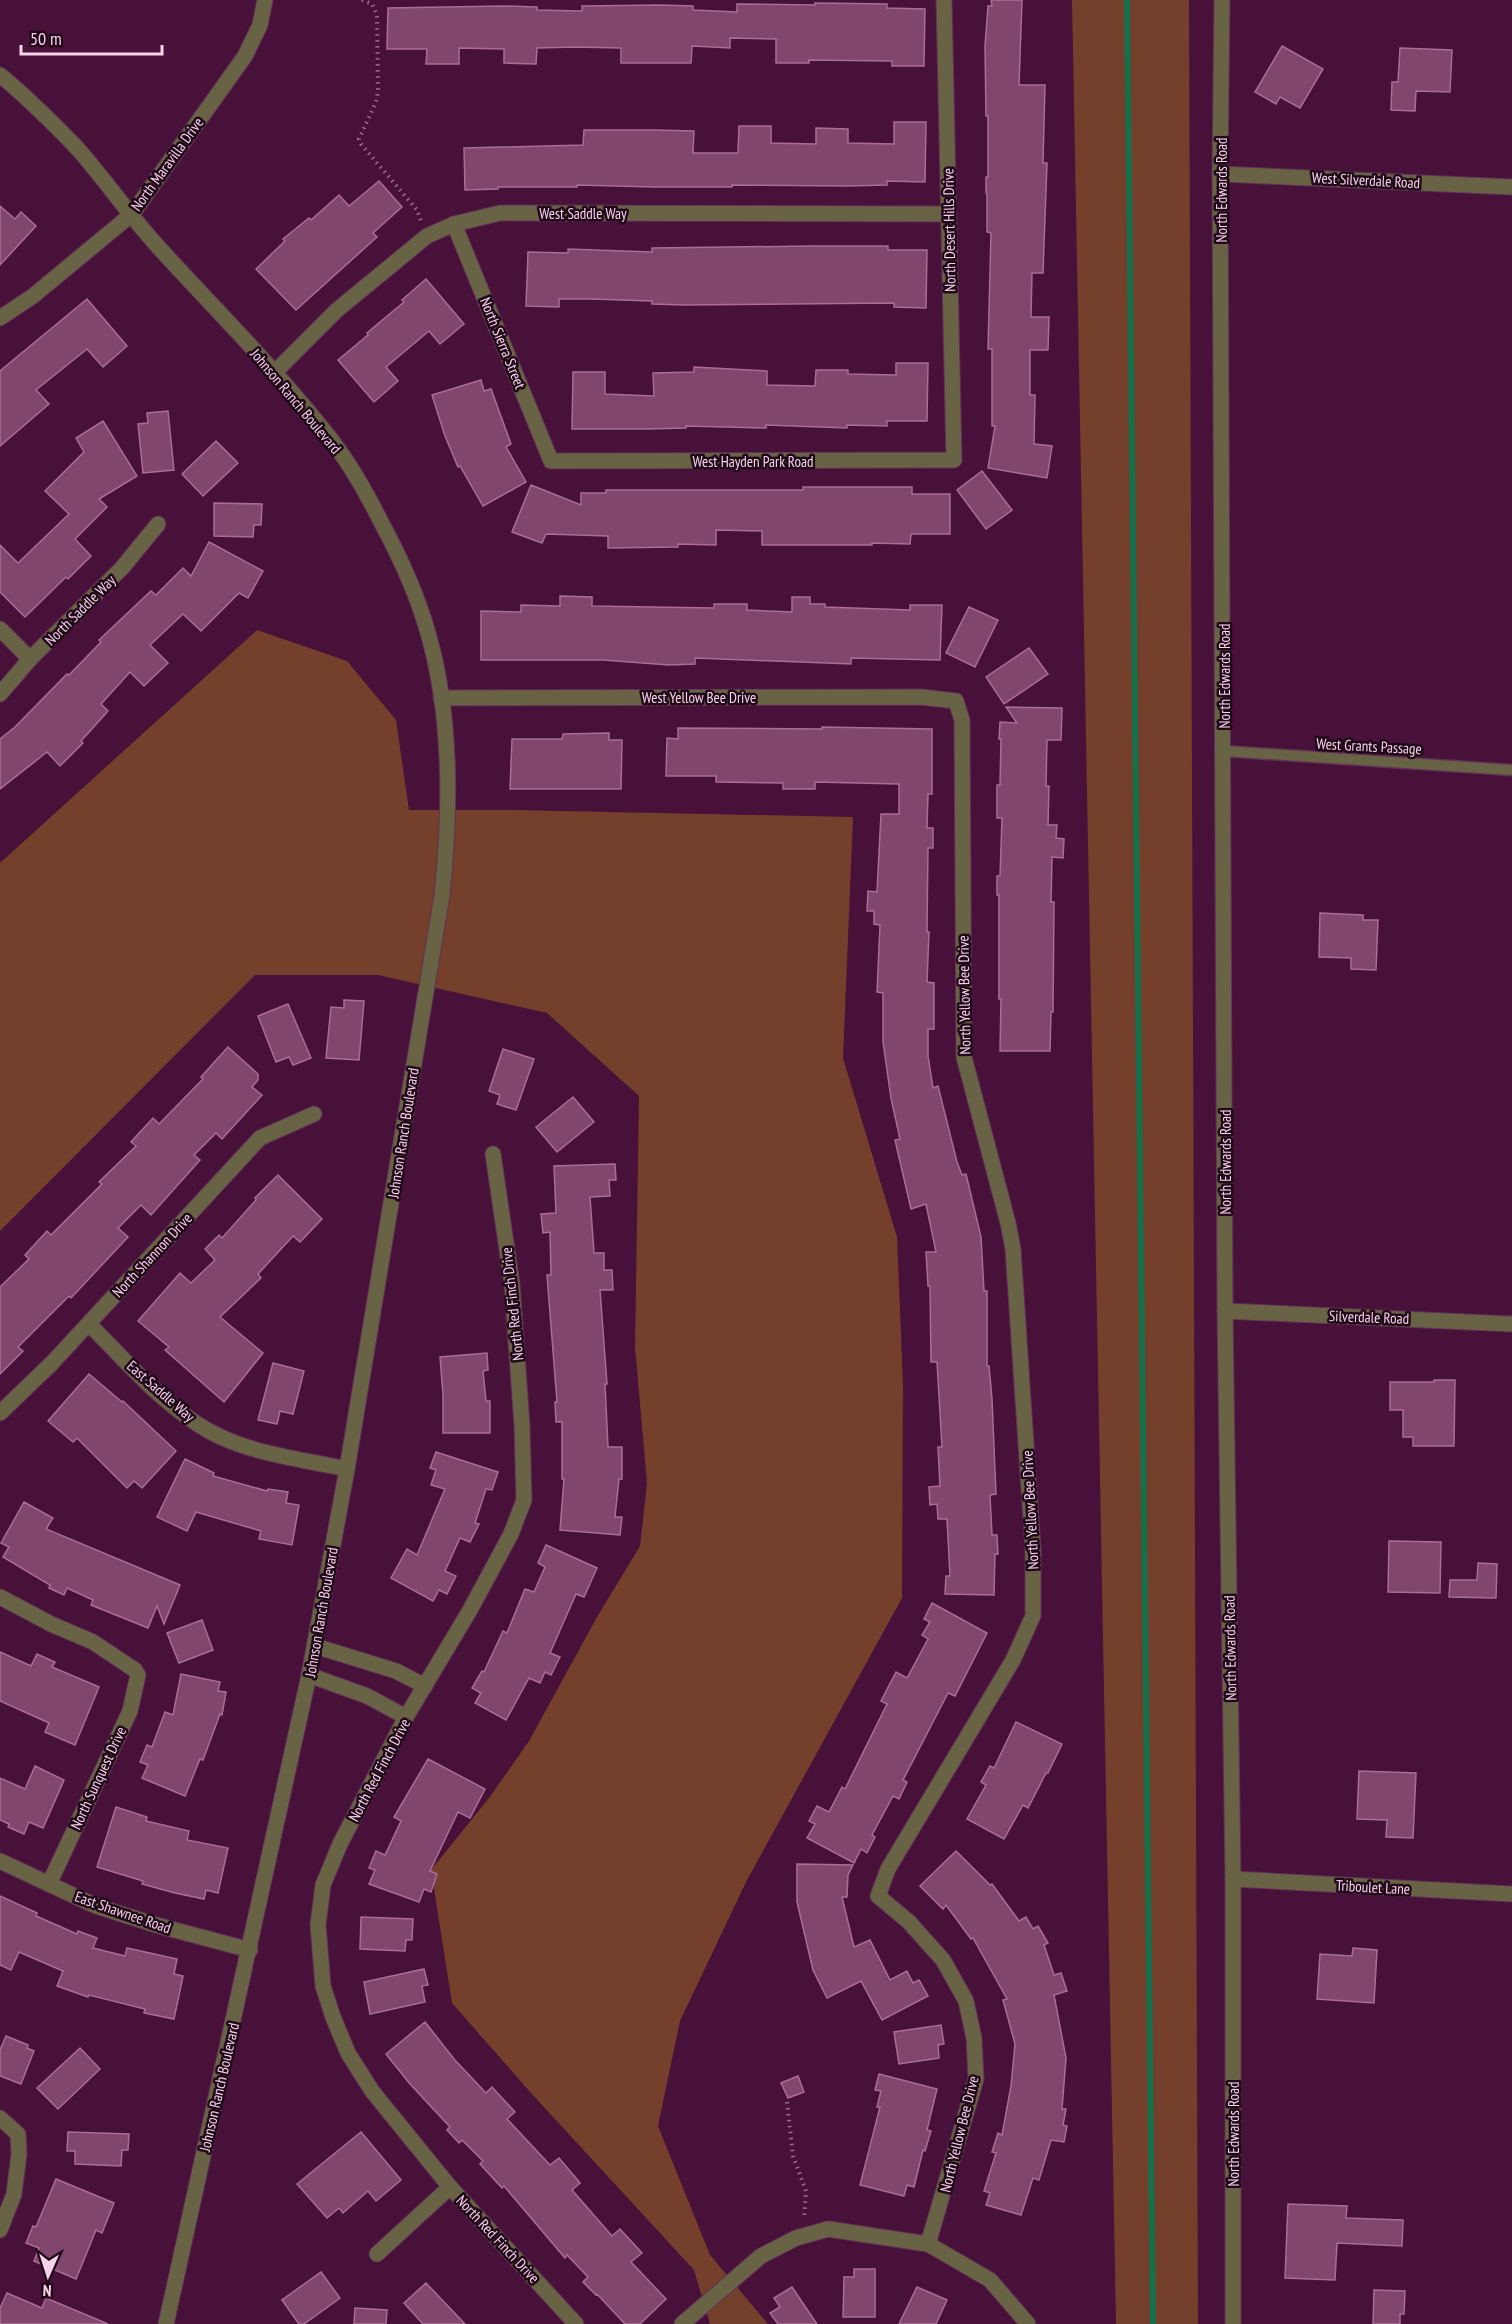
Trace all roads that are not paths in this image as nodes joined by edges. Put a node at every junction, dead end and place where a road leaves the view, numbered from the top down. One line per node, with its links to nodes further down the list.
1 (265, 0): 7 (street, North Maravilla Drive)
2 (944, 0): 8 (street, North Desert Hills Drive)
3 (1222, 0): 5 (street, North Edwards Road)
4 (0, 75): 7 (street, Johnson Ranch Boulevard)
5 (1220, 174): 6 (street, West Silverdale Road); 20 (street, North Edwards Road)
6 (1512, 187)
7 (132, 214): 10 (street, North Maravilla Drive); 11 (street, Johnson Ranch Boulevard)
8 (949, 214): 9 (street, West Saddle Way); 12 (street, North Desert Hills Drive)
9 (454, 224): 11 (street, West Saddle Way); 13 (street, North Sierra Street)
10 (0, 318)
11 (274, 373): 18 (street, Johnson Ranch Boulevard)
12 (954, 460): 13 (street, West Hayden Park Road)
13 (551, 461)
14 (158, 524): 16 (street, North Saddle Way)
15 (0, 629): 16 (street)
16 (30, 659): 17 (street, North Saddle Way)
17 (0, 694)
18 (441, 698): 19 (street, West Yellow Bee Drive); 28 (street, Johnson Ranch Boulevard)
19 (956, 701): 42 (street, North Yellow Bee Drive)
20 (1224, 751): 21 (lane, West Grants Passage); 24 (street, North Edwards Road)
21 (1512, 770)
22 (314, 1114): 25 (street, North Shannon Drive)
23 (493, 1154): 32 (street, North Red Finch Drive)
24 (1225, 1311): 26 (street, Silverdale Road); 35 (street, North Edwards Road)
25 (89, 1324): 27 (street, North Shannon Drive); 28 (street, East Saddle Way)
26 (1512, 1324)
27 (0, 1413)
28 (347, 1469): 30 (street, Johnson Ranch Boulevard)
29 (0, 1597): 36 (street, North Sunquest Drive)
30 (315, 1646): 31 (street, Johnson Ranch Boulevard); 32 (street)
31 (309, 1675): 33 (street); 38 (street, Johnson Ranch Boulevard)
32 (425, 1686): 33 (street, North Red Finch Drive)
33 (406, 1717): 40 (street, North Red Finch Drive)
34 (0, 1861): 36 (street, East Shawnee Road)
35 (1233, 1879): 37 (street, Triboulet Lane); 48 (street, North Edwards Road)
36 (49, 1884): 38 (street, East Shawnee Road)
37 (1512, 1894)
38 (250, 1950): 44 (street, Johnson Ranch Boulevard)
39 (0, 2118): 41 (street)
40 (450, 2187): 43 (street); 45 (street, North Red Finch Drive)
41 (0, 2230)
42 (928, 2244): 46 (street); 47 (street)
43 (377, 2254)
44 (166, 2324)
45 (576, 2324)
46 (682, 2324)
47 (1028, 2324)
48 (1233, 2324)

